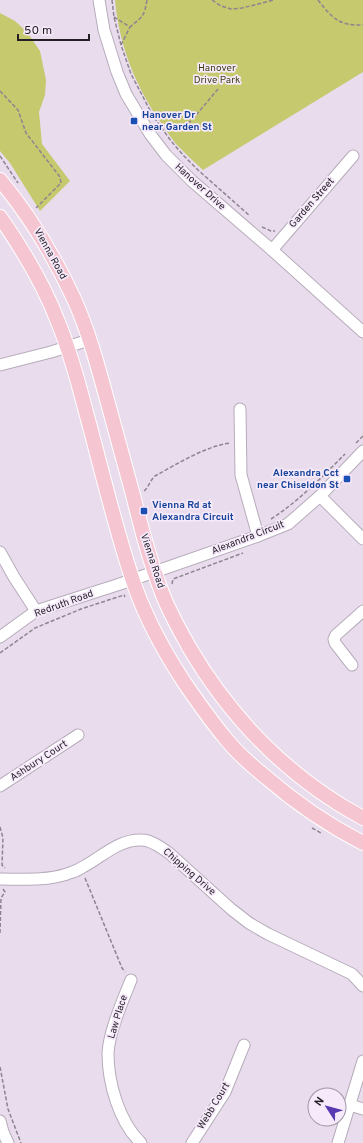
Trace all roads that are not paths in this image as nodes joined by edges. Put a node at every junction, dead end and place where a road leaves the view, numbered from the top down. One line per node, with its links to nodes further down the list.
1 (99, 0): 5 (street, Hanover Drive)
2 (353, 156): 5 (street, Garden Street)
3 (0, 180): 7 (main road, Vienna Road)
4 (0, 217): 8 (main road)
5 (272, 250): 6 (street, Hanover Drive)
6 (363, 332)
7 (89, 340): 8 (street); 16 (main road, Vienna Road)
8 (67, 347): 9 (street); 17 (main road)
9 (0, 365)
10 (240, 409): 13 (street)
11 (363, 451): 12 (street, Alexandra Circuit)
12 (320, 496): 13 (street, Alexandra Circuit); 14 (street)
13 (258, 536): 16 (street, Alexandra Circuit)
14 (363, 539)
15 (0, 552): 18 (street)
16 (154, 572): 17 (street, Alexandra Circuit); 24 (main road, Vienna Road)
17 (132, 580): 18 (street, Redruth Road); 25 (main road)
18 (36, 611): 20 (street, Redruth Road)
19 (363, 611): 21 (street)
20 (0, 637)
21 (352, 665)
22 (78, 735): 23 (street, Ashbury Court)
23 (0, 786)
24 (363, 818)
25 (363, 843)
26 (3, 880): 28 (street, Chipping Drive)
27 (131, 980): 36 (street, Law Place)
28 (363, 986)
29 (244, 1045): 37 (street, Webb Court)
30 (363, 1062): 31 (street)
31 (350, 1105): 32 (street); 38 (street)
32 (363, 1109)
33 (0, 1121): 34 (street)
34 (1, 1133): 35 (street)
35 (8, 1143)
36 (141, 1143)
37 (192, 1143)
38 (338, 1143)

